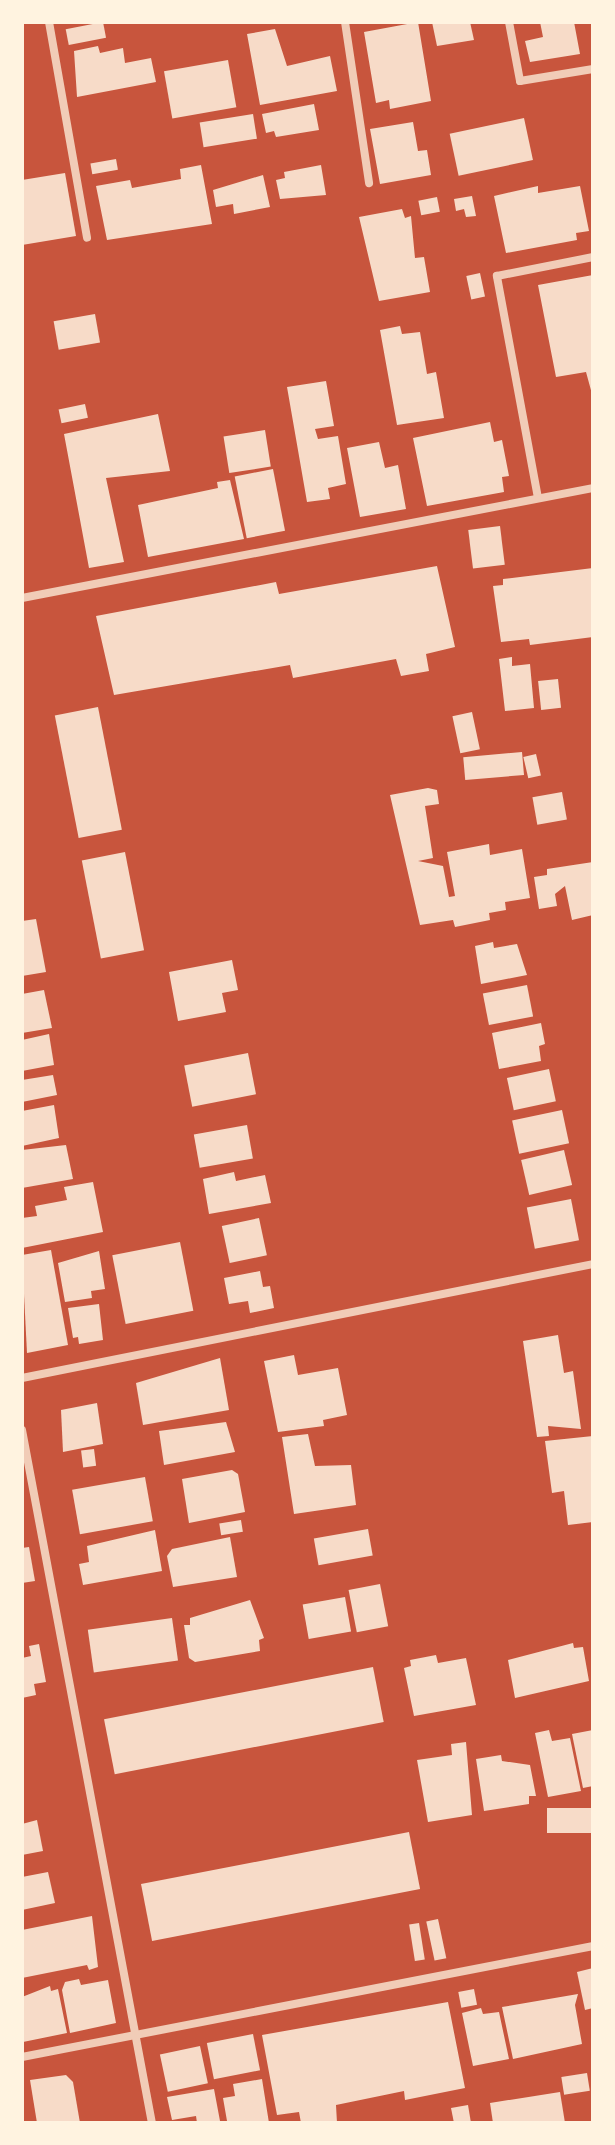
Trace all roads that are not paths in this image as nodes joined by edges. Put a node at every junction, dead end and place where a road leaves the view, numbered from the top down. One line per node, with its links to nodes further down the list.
1 (49, 22): 6 (street)
2 (345, 22): 5 (street)
3 (509, 22): 4 (street)
4 (593, 69)
5 (369, 183)
6 (87, 238)
7 (593, 257): 9 (street)
8 (593, 488): 9 (street)
9 (538, 498): 10 (street)
10 (22, 598)
11 (593, 1264): 12 (street)
12 (22, 1378)
13 (22, 1430): 15 (street)
14 (593, 1946): 15 (street)
15 (135, 2037): 16 (street); 17 (street)
16 (22, 2057)
17 (152, 2123)

